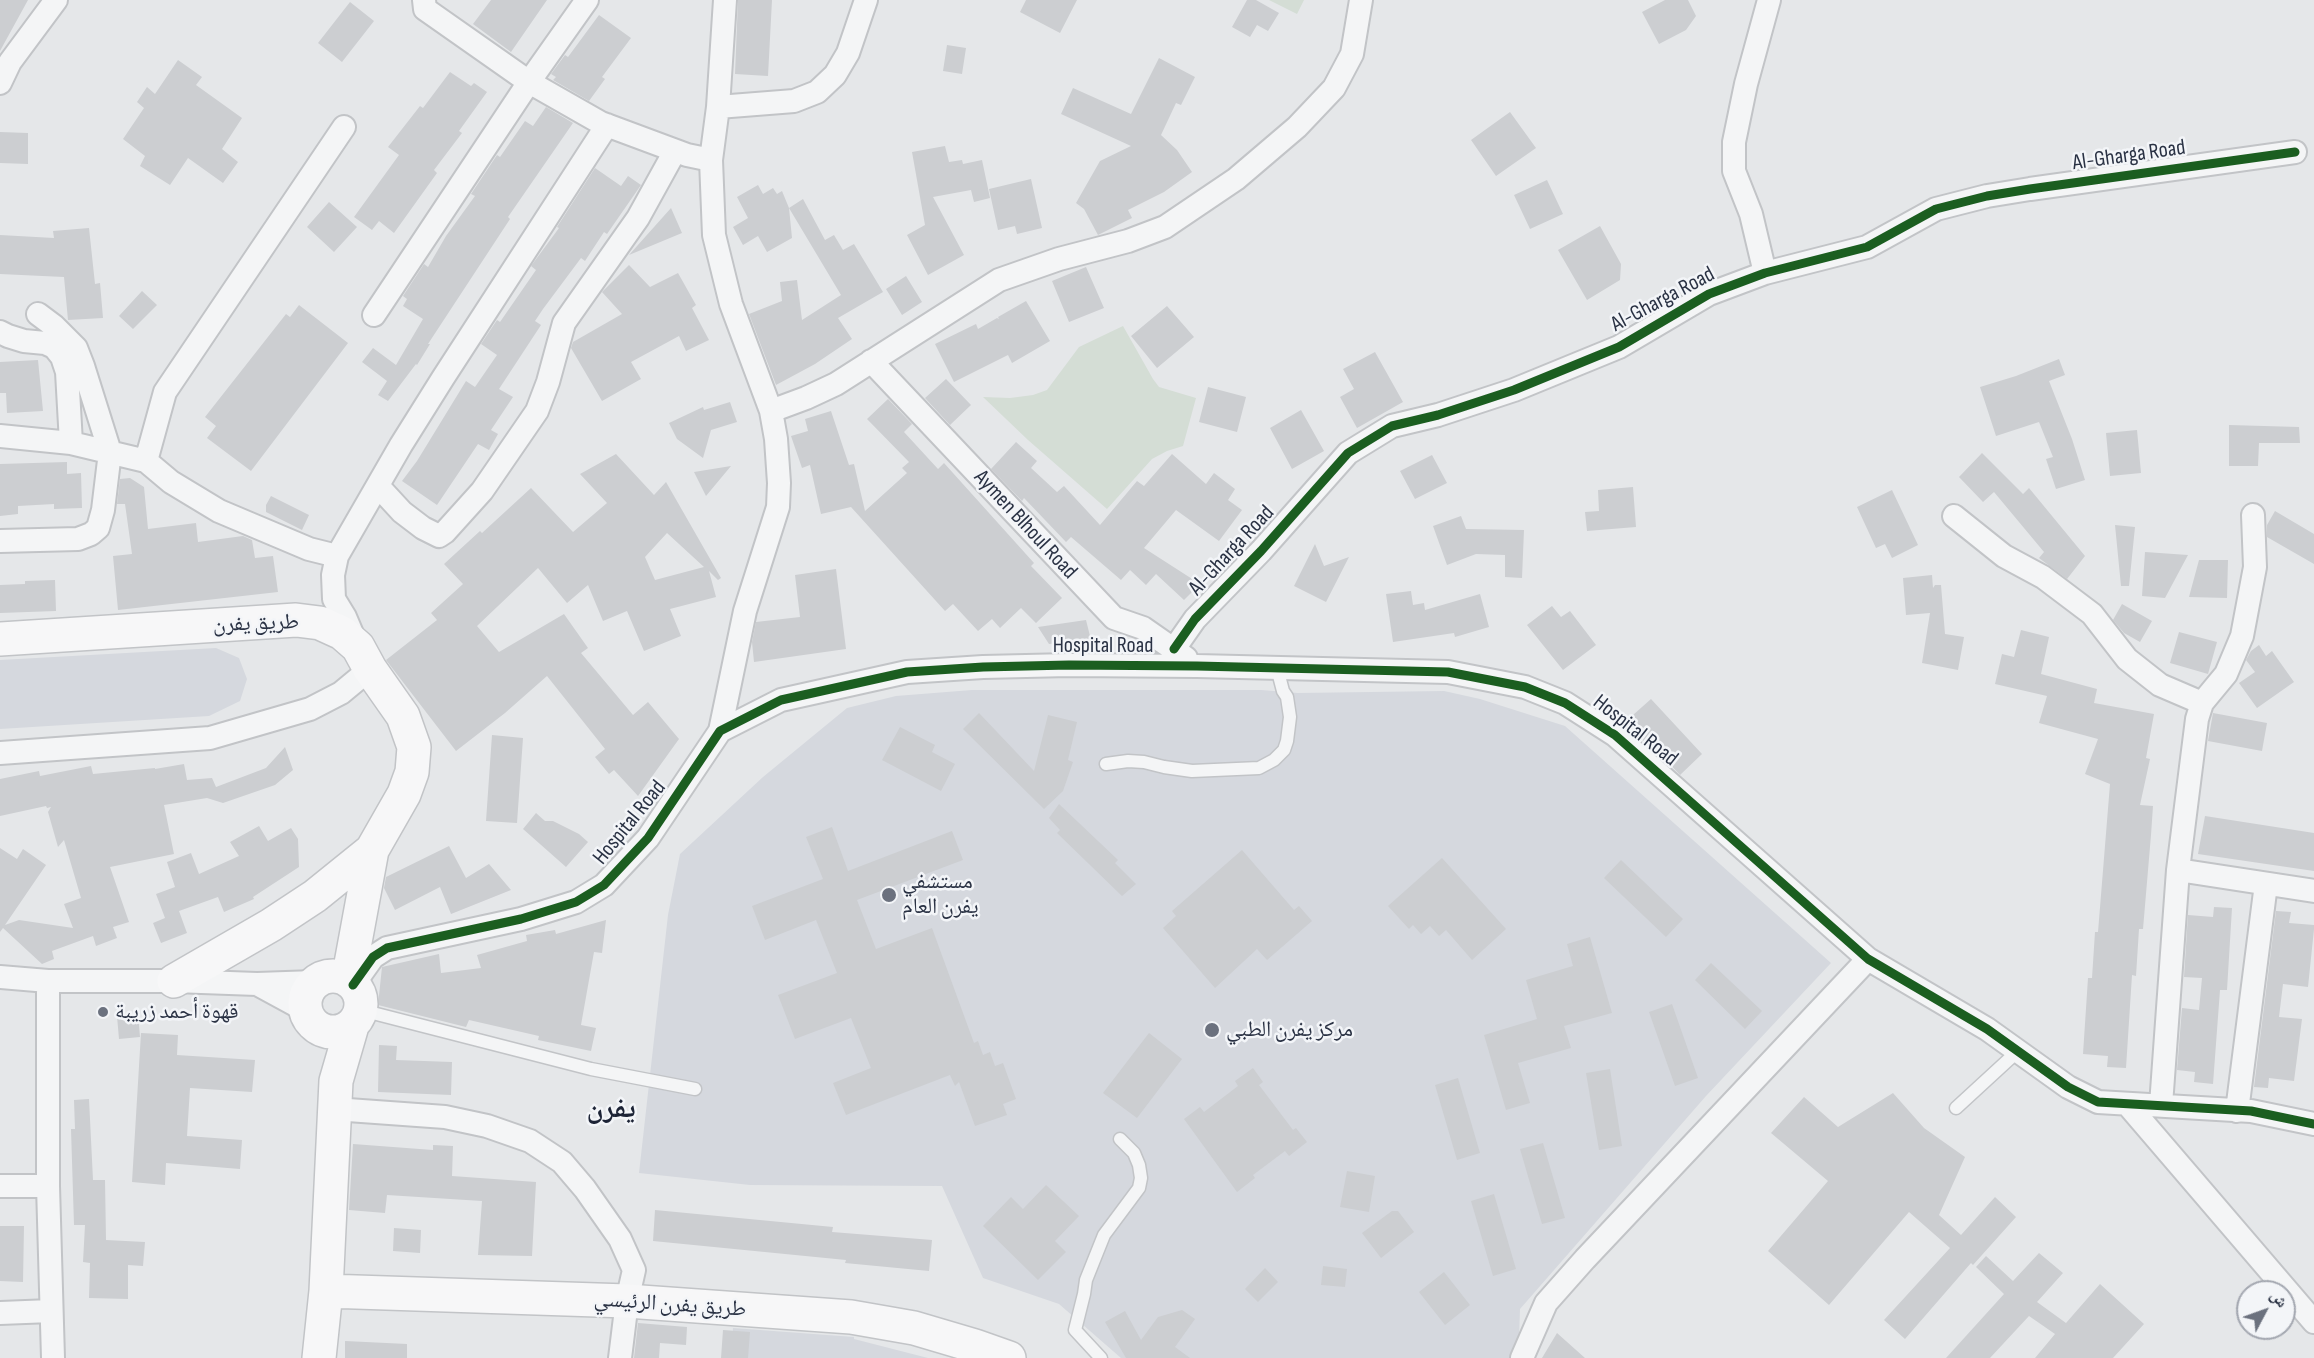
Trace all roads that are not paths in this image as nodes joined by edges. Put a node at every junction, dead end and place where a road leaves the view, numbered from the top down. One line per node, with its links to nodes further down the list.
1 (56, 0): 9 (street)
2 (424, 0): 8 (street)
3 (587, 0): 8 (street)
4 (725, 0): 10 (street)
5 (866, 0): 10 (street)
6 (1361, 0): 20 (street)
7 (1769, 0): 16 (street)
8 (530, 82): 11 (street); 18 (street)
9 (0, 83)
10 (718, 107): 15 (street)
11 (608, 125): 13 (street); 26 (street)
12 (344, 127): 25 (street)
13 (675, 151): 15 (street); 26 (street)
14 (2295, 152): 16 (street, Al-Gharga Road)
15 (711, 160): 21 (street)
16 (1765, 273): 32 (street, Al-Gharga Road)
17 (38, 314): 24 (street)
18 (374, 315)
19 (0, 332): 23 (street)
20 (871, 361): 21 (street); 32 (street, Aymen Blhoul Road)
21 (771, 411): 37 (street)
22 (0, 436): 23 (street)
23 (71, 443): 24 (street)
24 (110, 452): 25 (street); 29 (street)
25 (146, 461): 30 (street)
26 (378, 486): 30 (street)
27 (2253, 515): 36 (street)
28 (1954, 516): 36 (street)
29 (0, 541)
30 (337, 556): 33 (street)
31 (0, 639): 33 (main road, طريق يفرن)
32 (1174, 649): 34 (street, Aymen Blhoul Road)
33 (364, 658): 38 (street); 40 (main road, طريق يفرن)
34 (1197, 666): 35 (street, Hospital Road); 37 (street, Hospital Road)
35 (1277, 668): 39 (lane); 44 (street, Hospital Road)
36 (2202, 703): 41 (street)
37 (720, 731): 48 (street, Hospital Road)
38 (0, 753)
39 (1106, 764)
40 (372, 850): 47 (main road); 48 (main road, طريق يفرن)
41 (2178, 870): 42 (street); 53 (street)
42 (2266, 884): 43 (street); 55 (street)
43 (2314, 891)
44 (1868, 959): 49 (street, Hospital Road); 70 (street)
45 (0, 977): 46 (street)
46 (48, 981): 47 (street); 59 (street)
47 (174, 981): 48 (street)
48 (333, 999): 50 (lane); 51 (main road, طريق يفرن)
49 (2018, 1051): 52 (street, Hospital Road); 54 (lane)
50 (695, 1089)
51 (335, 1095): 60 (main road, طريق يفرن); 61 (street)
52 (2128, 1105): 53 (street, Hospital Road); 64 (street)
53 (2161, 1105): 55 (street, Hospital Road)
54 (1956, 1108)
55 (2237, 1111): 56 (street, Hospital Road)
56 (2314, 1124)
57 (1120, 1139): 69 (lane)
58 (0, 1186): 59 (street)
59 (48, 1186): 62 (street)
60 (326, 1291): 61 (main road, طريق يفرن الرئيسي); 66 (main road, طريق يفرن)
61 (627, 1301): 67 (street); 68 (main road, طريق يفرن الرئيسي)
62 (51, 1311): 63 (street); 65 (street)
63 (0, 1313)
64 (2314, 1322)
65 (53, 1358)
66 (319, 1358)
67 (620, 1358)
68 (1009, 1358)
69 (1101, 1358)
70 (1522, 1358)

